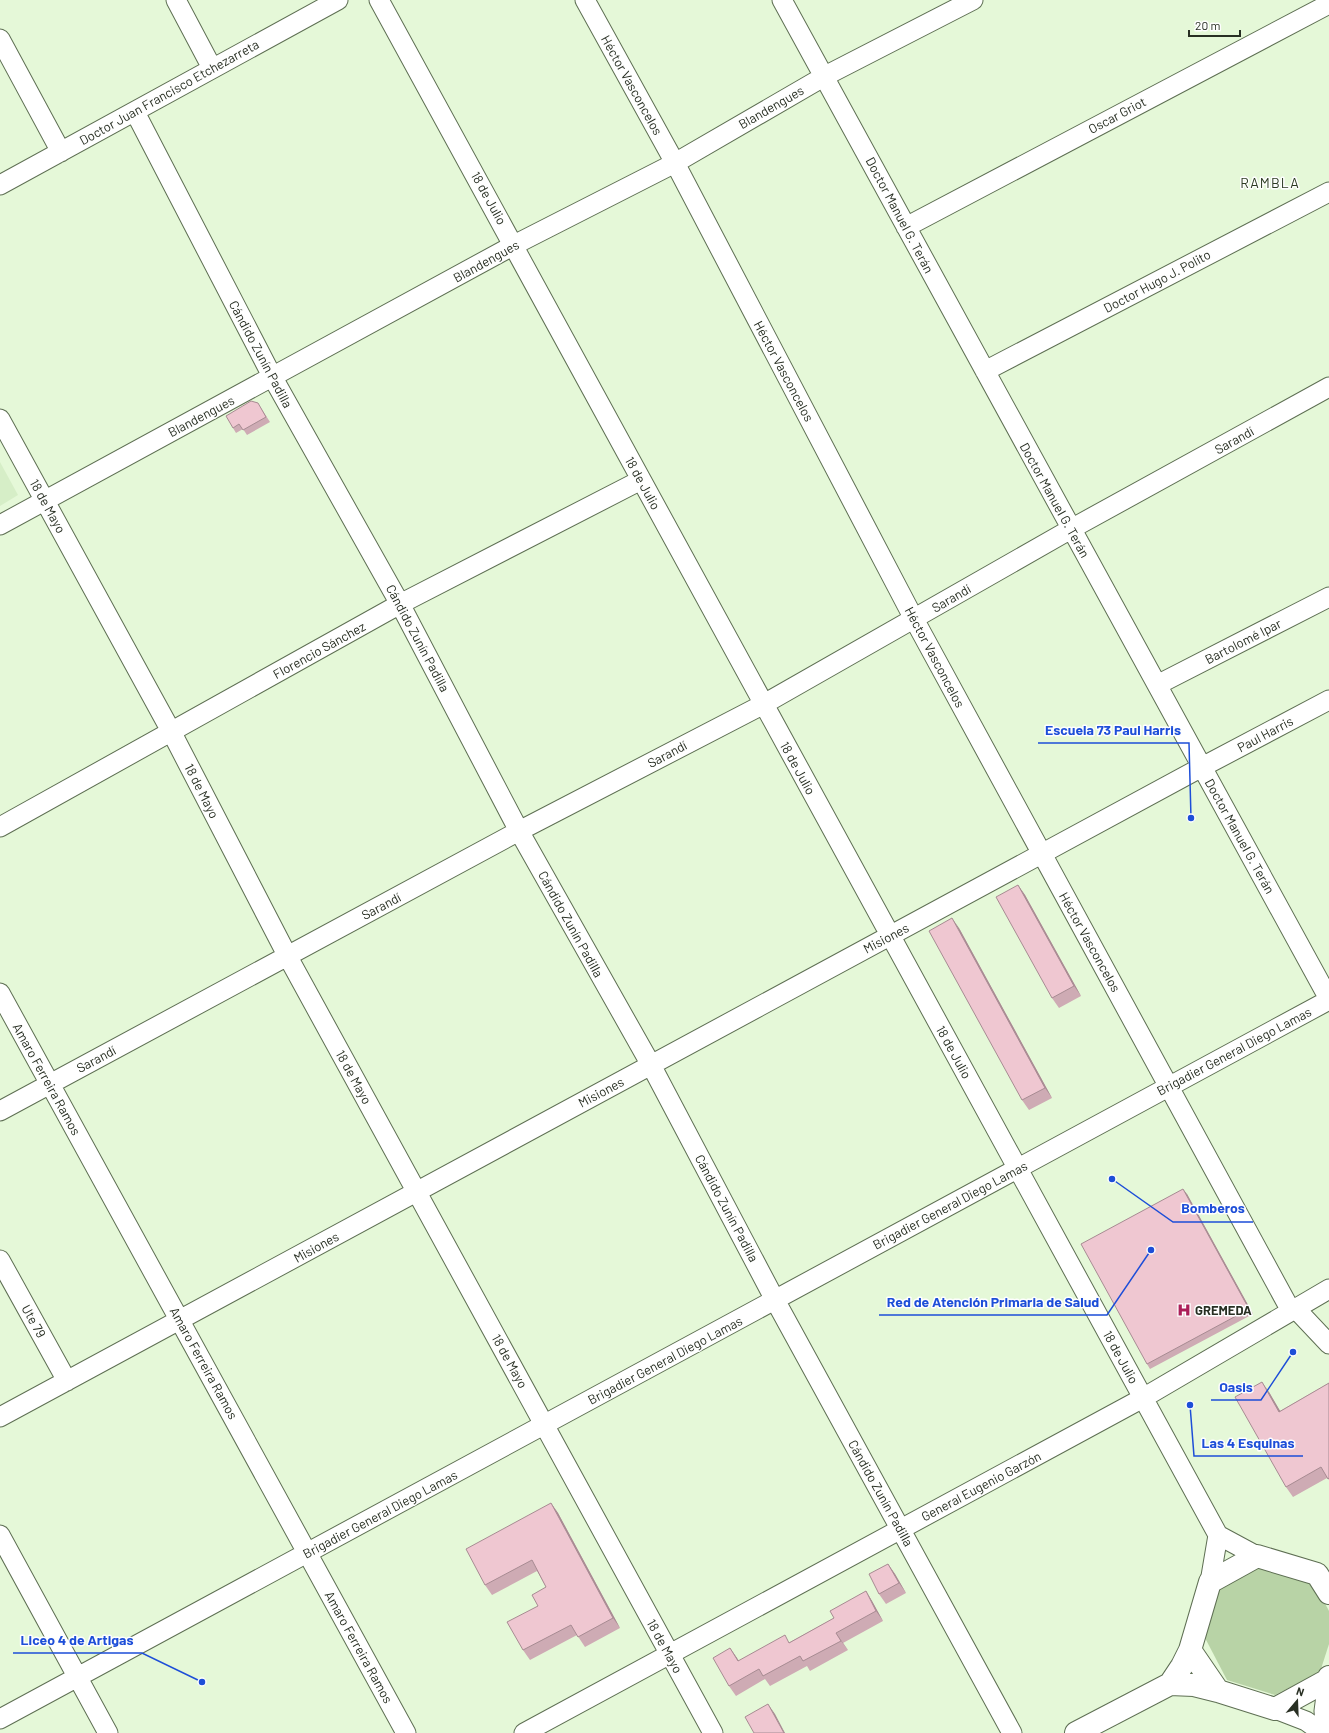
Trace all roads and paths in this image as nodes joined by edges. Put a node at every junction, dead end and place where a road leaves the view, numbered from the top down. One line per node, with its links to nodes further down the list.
1 (176, 0): 9 (street)
2 (338, 0): 9 (street, Doctor Juan Francisco Etchezarreta)
3 (379, 0): 17 (street, 18 de Julio)
4 (585, 0): 13 (street, Héctor Vasconcelos)
5 (782, 0): 10 (street, Doctor Manuel G. Terán)
6 (973, 0): 10 (street, Blandengues)
7 (1329, 4): 16 (street, Oscar Griot)
8 (0, 39): 12 (street)
9 (212, 68): 11 (street, Doctor Juan Francisco Etchezarreta)
10 (825, 76): 13 (street, Blandengues); 16 (street, Doctor Manuel G. Terán)
11 (135, 112): 12 (street, Doctor Juan Francisco Etchezarreta); 19 (street, Cándido Zunín Padilla)
12 (61, 152): 14 (street, Doctor Juan Francisco Etchezarreta)
13 (675, 163): 17 (street, Blandengues); 28 (street, Héctor Vasconcelos)
14 (0, 185)
15 (1329, 192): 18 (street, Doctor Hugo J. Polito)
16 (906, 227): 18 (street, Doctor Manuel G. Terán)
17 (514, 245): 19 (street, Blandengues); 22 (street, 18 de Julio)
18 (985, 371): 25 (street, Doctor Manuel G. Terán)
19 (273, 378): 23 (street, Blandengues); 27 (street, Cándido Zunín Padilla)
20 (1329, 387): 25 (street, Sarandí)
21 (0, 419): 23 (street, 18 de Mayo)
22 (641, 480): 27 (street, Florencio Sánchez); 31 (street, 18 de Julio)
23 (45, 500): 24 (street, Blandengues); 32 (street, 18 de Mayo)
24 (0, 525)
25 (1071, 529): 28 (street, Sarandí); 29 (street, Doctor Manuel G. Terán)
26 (1329, 597): 29 (street, Bartolomé Ipar)
27 (400, 604): 32 (street, Florencio Sánchez); 35 (street, Cándido Zunín Padilla)
28 (914, 620): 31 (street, Sarandí); 36 (street, Héctor Vasconcelos)
29 (1157, 685): 33 (street, Doctor Manuel G. Terán)
30 (1329, 700): 33 (street, Paul Harris)
31 (764, 704): 35 (street, Sarandí); 37 (street, 18 de Julio)
32 (172, 733): 34 (street, Florencio Sánchez); 38 (street, 18 de Mayo)
33 (1202, 767): 36 (street, Misiones); 40 (street, Doctor Manuel G. Terán)
34 (0, 827)
35 (519, 832): 38 (street, Sarandí); 41 (street, Cándido Zunín Padilla)
36 (1042, 853): 37 (street, Misiones); 43 (street, Héctor Vasconcelos)
37 (890, 935): 41 (street, Misiones); 45 (street, 18 de Julio)
38 (288, 956): 42 (street, Sarandí); 46 (street, 18 de Mayo)
39 (0, 993): 42 (street, Amaro Ferreira Ramos)
40 (1329, 999): 43 (street, Brigadier General Diego Lamas)
41 (651, 1065): 46 (street, Misiones); 49 (street, Cándido Zunín Padilla)
42 (50, 1084): 44 (street, Sarandí); 51 (street, Amaro Ferreira Ramos)
43 (1168, 1087): 45 (street, Brigadier General Diego Lamas); 50 (street, Héctor Vasconcelos)
44 (0, 1111)
45 (1018, 1168): 49 (street, Brigadier General Diego Lamas); 54 (street, 18 de Julio)
46 (417, 1192): 51 (street, Misiones); 56 (street, 18 de Mayo)
47 (0, 1260): 53 (street, Ute 79)
48 (1329, 1289): 50 (street, General Eugenio Garzón)
49 (775, 1300): 56 (street, Brigadier General Diego Lamas); 57 (street, Cándido Zunín Padilla)
50 (1293, 1310): 52 (street, Héctor Vasconcelos); 54 (street, General Eugenio Garzón)
51 (180, 1320): 53 (street, Misiones); 60 (street, Amaro Ferreira Ramos)
52 (1329, 1344)
53 (67, 1381): 55 (street, Misiones)
54 (1144, 1398): 57 (street, General Eugenio Garzón); 59 (street, 18 de Julio)
55 (0, 1417)
56 (544, 1425): 60 (street, Brigadier General Diego Lamas); 66 (street, 18 de Mayo)
57 (901, 1529): 66 (street, General Eugenio Garzón); 77 (street, Cándido Zunín Padilla)
58 (0, 1534): 67 (street)
59 (1218, 1535): 61 (street); 63 (street)
60 (308, 1553): 67 (street, Brigadier General Diego Lamas); 74 (street, Amaro Ferreira Ramos)
61 (1257, 1556): 62 (main road); 63 (main road)
62 (1323, 1572): 64 (main road)
63 (1210, 1582): 65 (main road)
64 (1329, 1594)
65 (1190, 1650): 69 (main road); 70 (main road)
66 (670, 1654): 75 (street, General Eugenio Garzón); 76 (street, 18 de Mayo)
67 (78, 1677): 72 (street, Brigadier General Diego Lamas); 73 (street)
68 (1329, 1678): 71 (main road); 80 (street)
69 (1170, 1684): 70 (main road); 78 (main road)
70 (1218, 1691): 71 (main road)
71 (1275, 1709): 79 (street)
72 (0, 1719)
73 (108, 1733)
74 (406, 1733)
75 (524, 1733)
76 (713, 1733)
77 (1012, 1733)
78 (1076, 1733)
79 (1323, 1733)
80 (1326, 1733)

